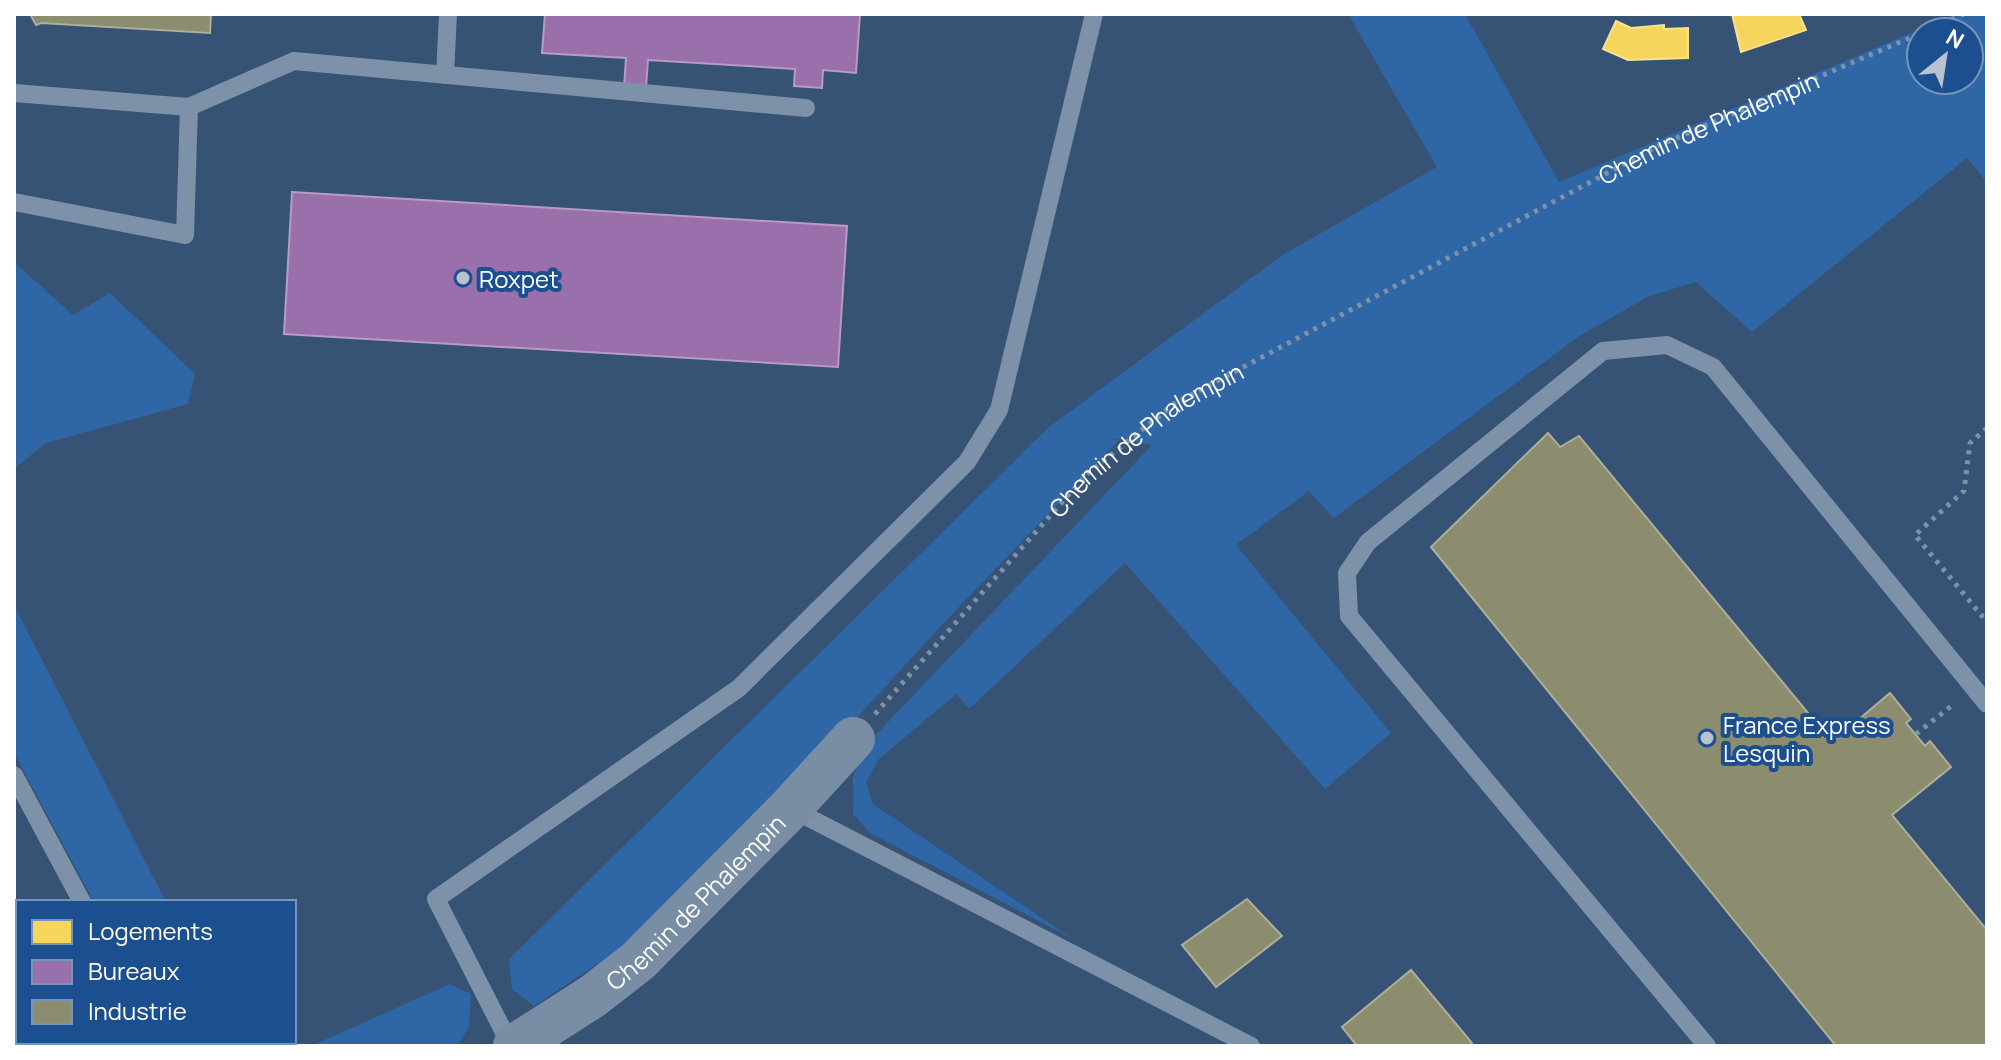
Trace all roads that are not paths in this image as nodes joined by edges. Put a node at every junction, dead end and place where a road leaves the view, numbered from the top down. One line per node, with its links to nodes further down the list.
1 (448, 14): 3 (lane)
2 (1094, 14): 13 (lane)
3 (445, 75): 5 (lane); 6 (lane)
4 (14, 93): 5 (lane)
5 (189, 107): 7 (lane)
6 (806, 108)
7 (14, 202)
8 (1987, 704): 15 (lane)
9 (853, 739): 11 (street, Chemin de Phalempin)
10 (14, 775): 12 (lane)
11 (790, 808): 13 (street, Chemin de Phalempin); 14 (lane)
12 (81, 900)
13 (513, 1046)
14 (1251, 1046)
15 (1707, 1046)

